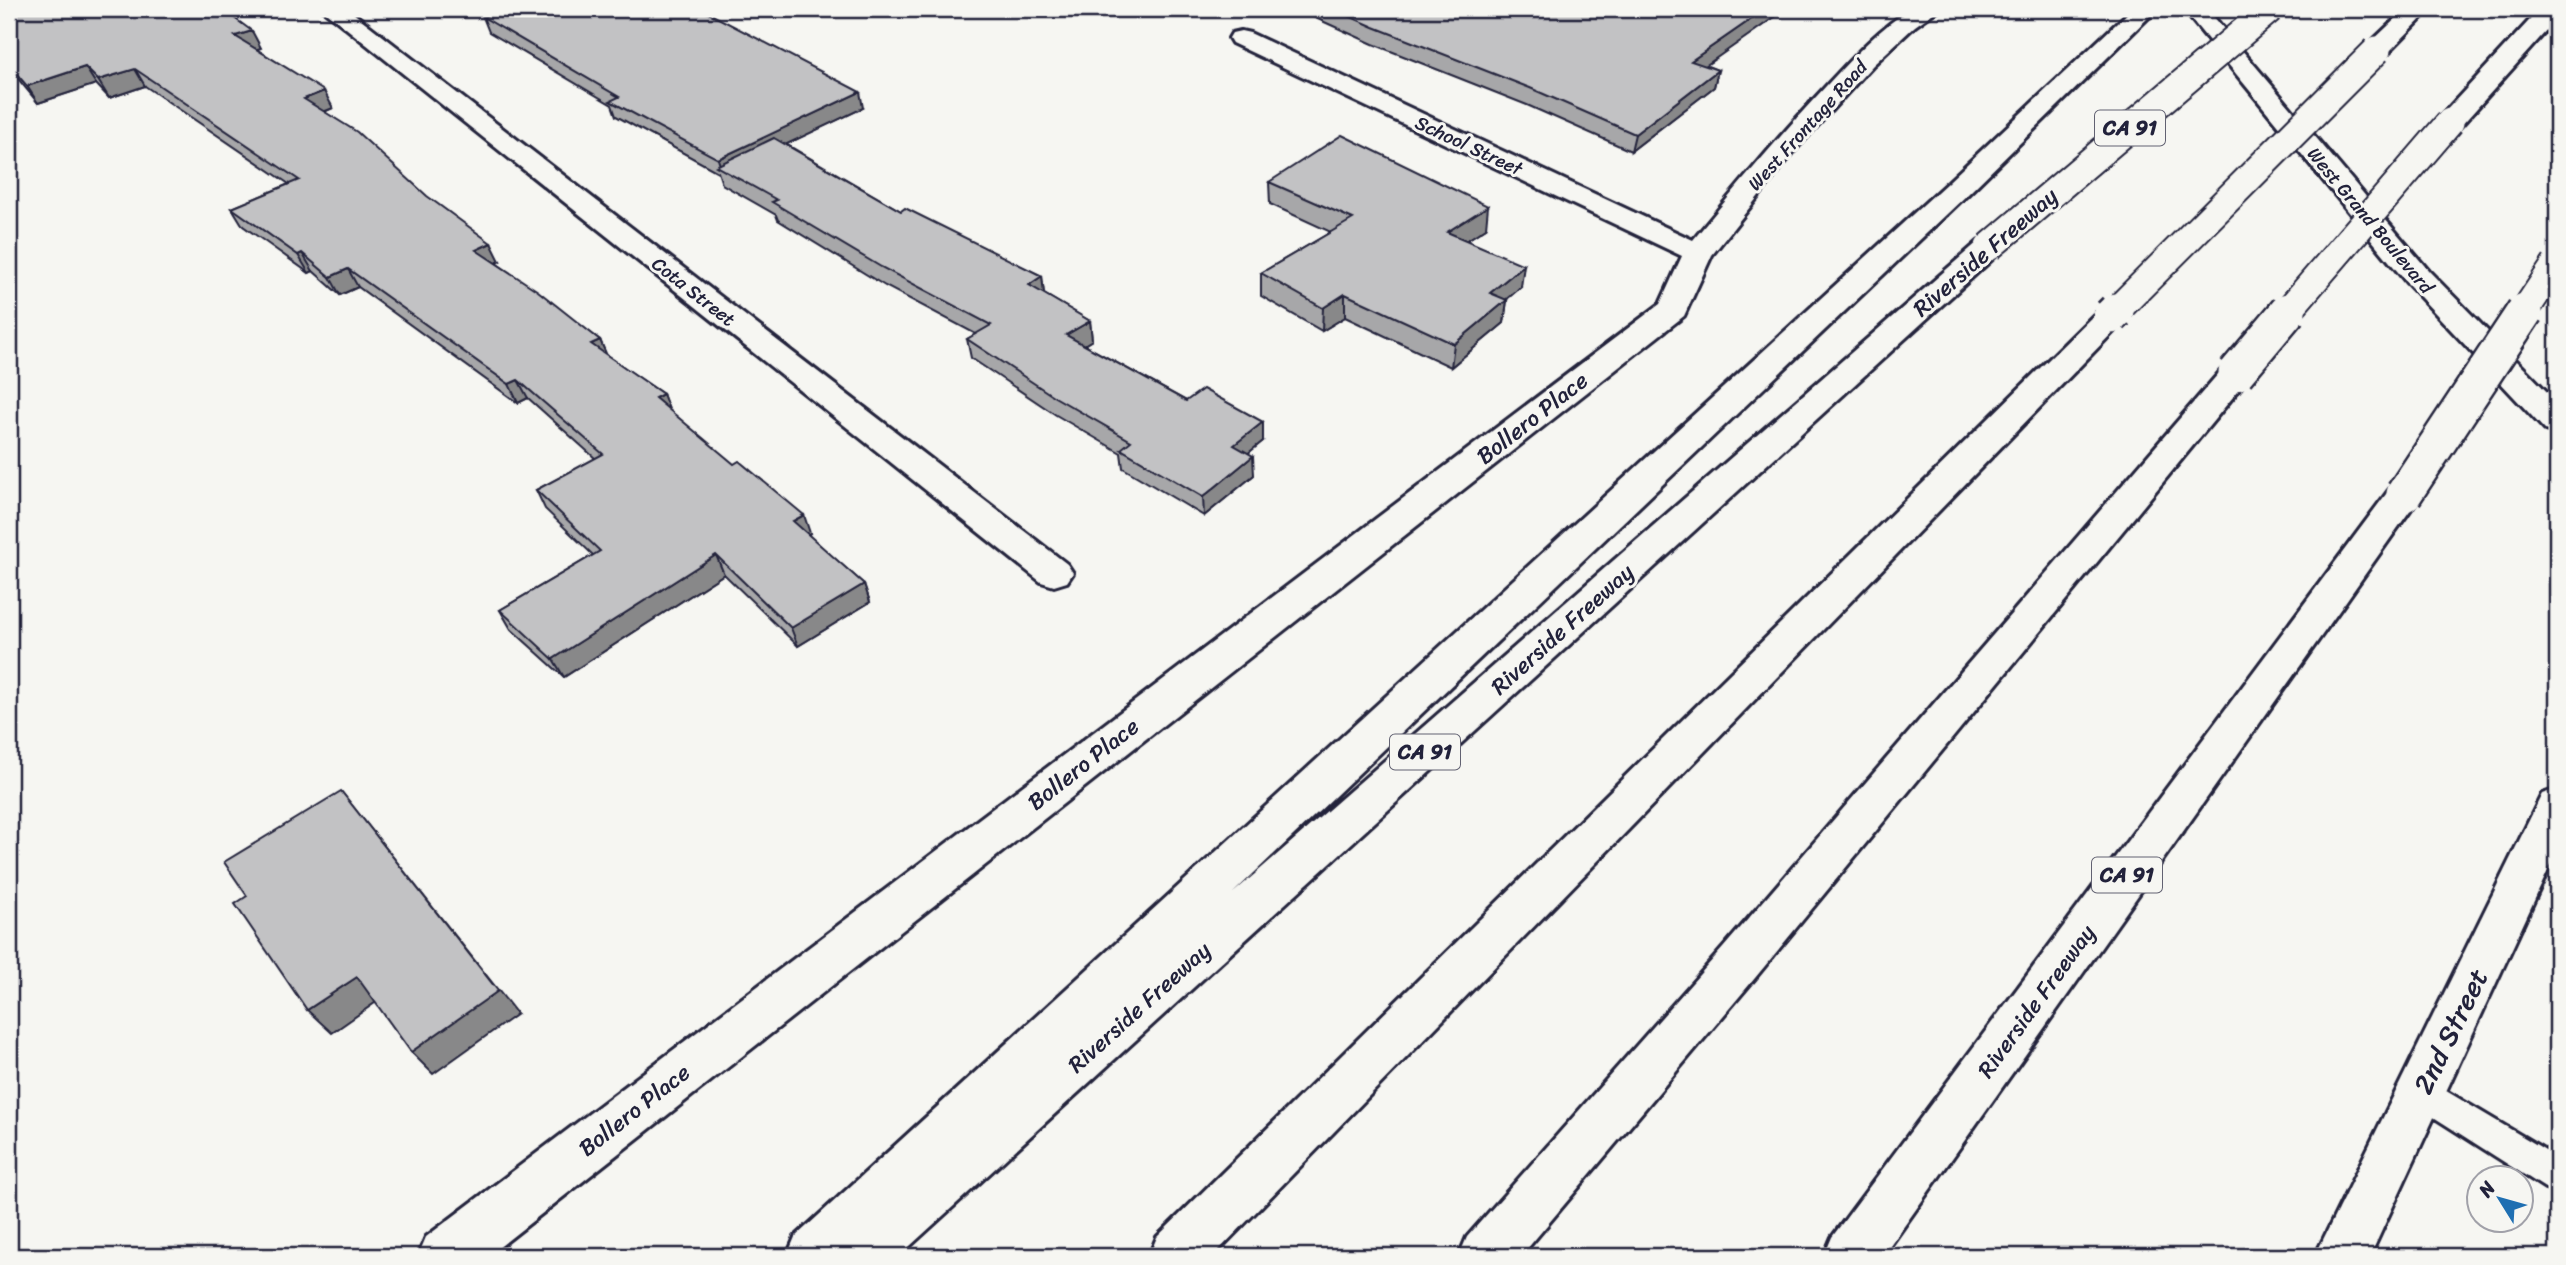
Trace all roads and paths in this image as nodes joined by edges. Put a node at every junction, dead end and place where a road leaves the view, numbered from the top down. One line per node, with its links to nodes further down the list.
1 (334, 9): 12 (main road, Cota Street)
2 (1927, 9): 9 (main road, West Frontage Road)
3 (2145, 9): 17 (main road)
4 (2195, 9): 11 (main road, West Grand Boulevard)
5 (2270, 9): 18 (main road, Riverside Freeway / CA 91, bridge)
6 (2419, 9): 19 (main road, bridge)
7 (2553, 9): 20 (main road, bridge)
8 (1241, 38): 9 (main road, School Street)
9 (1698, 253): 16 (main road, Bollero Place)
10 (2557, 263): 21 (main road, Riverside Freeway / CA 91, bridge)
11 (2557, 422)
12 (1054, 573)
13 (2553, 828): 14 (main road, 2nd Street)
14 (2421, 1091): 15 (lane); 22 (main road, 2nd Street)
15 (2557, 1176)
16 (444, 1256)
17 (814, 1256)
18 (860, 1256)
19 (1176, 1256)
20 (1486, 1256)
21 (1851, 1256)
22 (2342, 1256)

